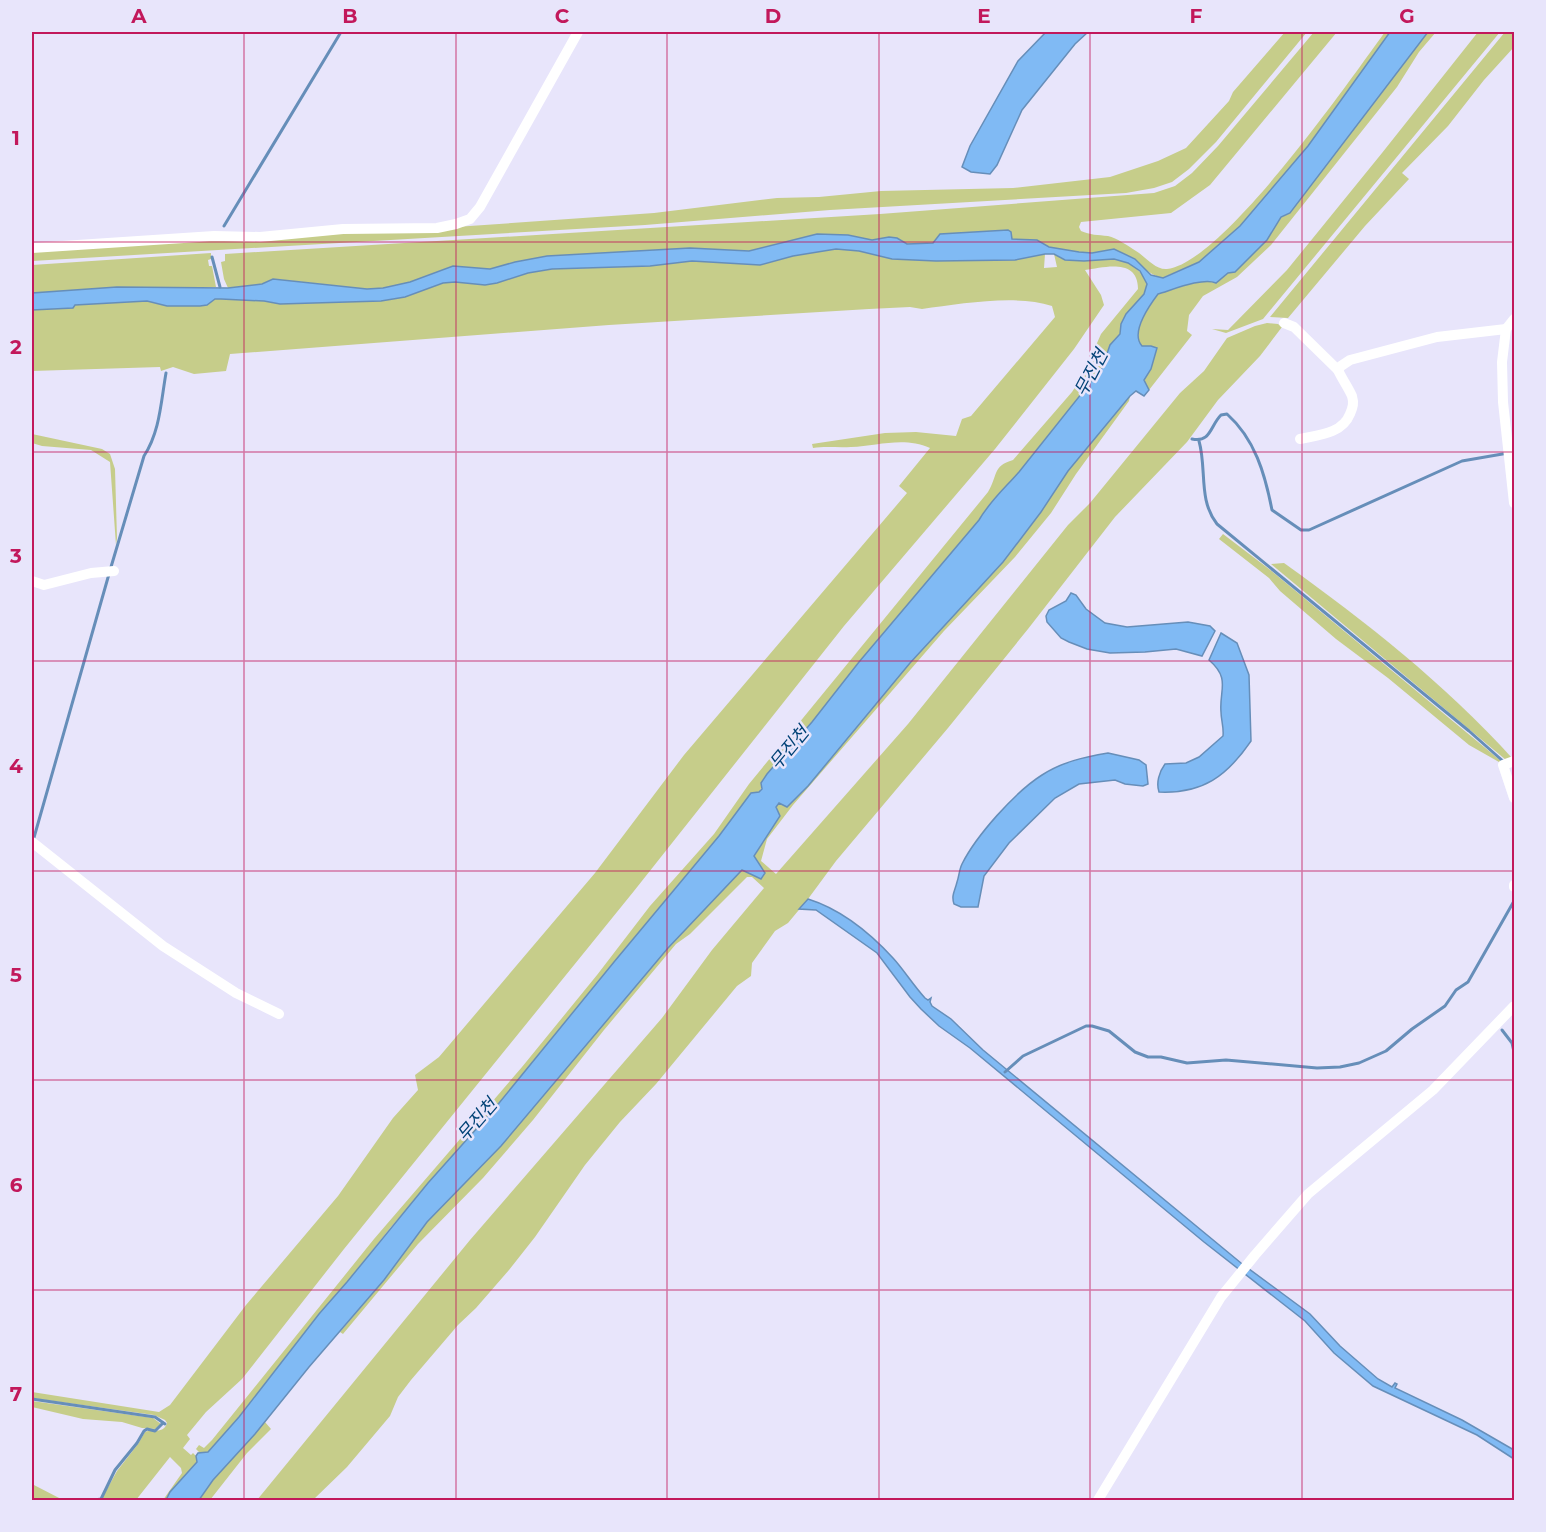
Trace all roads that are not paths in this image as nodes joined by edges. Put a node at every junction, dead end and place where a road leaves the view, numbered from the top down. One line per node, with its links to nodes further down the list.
1 (578, 32): 2 (street)
2 (32, 248)
3 (1515, 319): 5 (street)
4 (1284, 323): 8 (street)
5 (1506, 329): 7 (street); 8 (street)
6 (1515, 360): 7 (street)
7 (1502, 362): 10 (street)
8 (1338, 370): 9 (street)
9 (1300, 439)
10 (1515, 503)
11 (110, 571): 12 (street)
12 (32, 581)
13 (1509, 763): 14 (street)
14 (1515, 798)
15 (33, 843): 17 (street)
16 (1515, 1006): 18 (street)
17 (279, 1014)
18 (1098, 1500)

